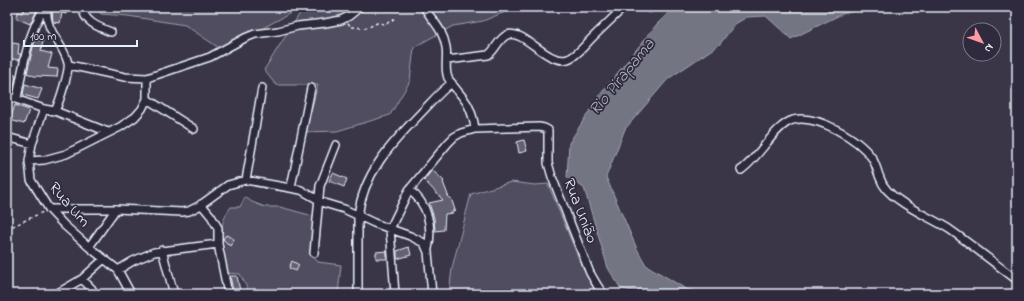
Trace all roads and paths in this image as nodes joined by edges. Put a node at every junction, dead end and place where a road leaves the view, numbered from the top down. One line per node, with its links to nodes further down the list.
1 (46, 7): 10 (street); 16 (street)
2 (82, 7): 8 (street)
3 (360, 7): 6 (street)
4 (424, 7): 9 (street)
5 (624, 7): 9 (street)
6 (345, 18): 7 (path); 11 (street)
7 (395, 18)
8 (111, 32)
9 (447, 60): 12 (street)
10 (69, 65): 11 (street); 19 (street)
11 (147, 78): 17 (street)
12 (452, 84): 21 (street); 35 (street)
13 (262, 88): 28 (street)
14 (310, 88): 29 (street)
15 (7, 96): 16 (street)
16 (17, 98): 18 (street)
17 (147, 99): 20 (street); 22 (street)
18 (44, 109): 19 (street); 24 (street, Rua Um)
19 (55, 110): 22 (street)
20 (194, 129)
21 (476, 129): 30 (street); 55 (street, Rua União)
22 (108, 132): 26 (street)
23 (7, 137): 24 (street)
24 (32, 144): 26 (street, Rua Um)
25 (336, 145): 31 (street)
26 (29, 161): 33 (street, Rua Um)
27 (741, 170): 46 (street)
28 (246, 180): 29 (street); 32 (street)
29 (291, 187): 31 (street)
30 (410, 190): 37 (street); 40 (street)
31 (319, 201): 35 (street); 42 (street)
32 (201, 204): 34 (street); 38 (street)
33 (49, 209): 34 (street); 36 (path); 39 (street, Rua Um)
34 (116, 209): 39 (street)
35 (358, 216): 37 (street); 52 (street)
36 (7, 229)
37 (390, 229): 40 (street); 53 (street)
38 (218, 244): 41 (street); 51 (street)
39 (89, 247): 43 (street, Rua Um)
40 (428, 249): 54 (street)
41 (162, 250): 44 (street); 50 (street)
42 (314, 253)
43 (104, 259): 44 (street, Rua Um); 45 (street)
44 (118, 270): 49 (street, Rua Um)
45 (82, 279): 47 (street); 48 (street)
46 (1017, 280)
47 (56, 294)
48 (94, 294)
49 (131, 294)
50 (174, 294)
51 (228, 294)
52 (358, 294)
53 (395, 294)
54 (432, 294)
55 (603, 294)

